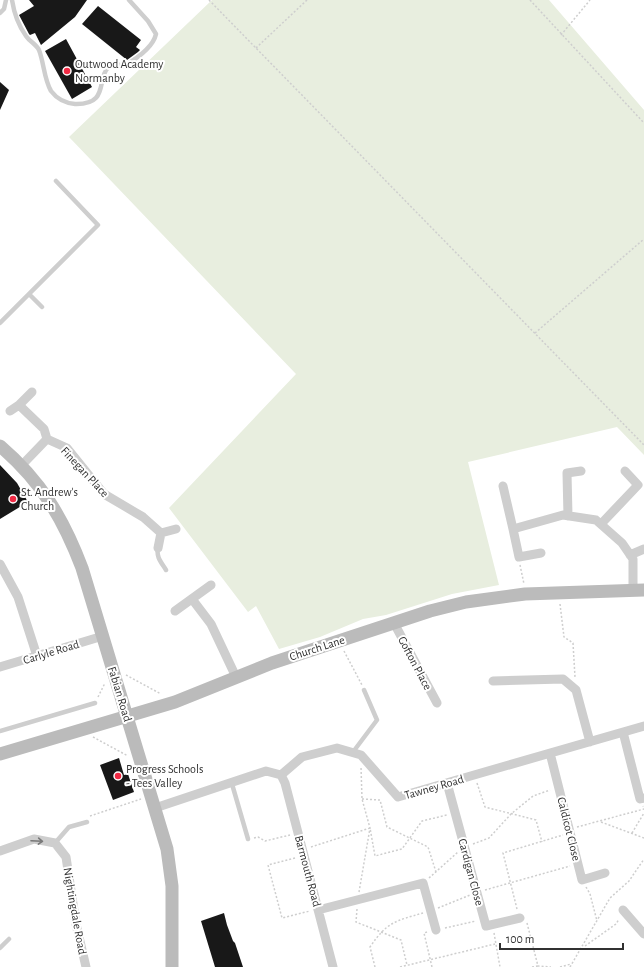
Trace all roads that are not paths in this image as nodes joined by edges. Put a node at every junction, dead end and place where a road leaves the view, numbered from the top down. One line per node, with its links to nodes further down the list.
1 (6, 0): 4 (lane)
2 (12, 0): 3 (lane)
3 (129, 0)
4 (0, 13)
5 (56, 181): 6 (lane)
6 (29, 294): 7 (lane); 8 (lane)
7 (42, 307)
8 (0, 323)
9 (32, 392): 10 (street)
10 (20, 405): 11 (street); 12 (street)
11 (10, 411)
12 (47, 439): 14 (street); 22 (street, Finegan Place)
13 (0, 446): 14 (street, Fabian Road)
14 (21, 466): 34 (street, Fabian Road)
15 (581, 471): 18 (street)
16 (625, 471): 19 (street)
17 (503, 486): 21 (street)
18 (568, 516): 19 (street); 21 (street)
19 (601, 524): 26 (street)
20 (176, 529): 22 (street)
21 (513, 529): 25 (street)
22 (161, 534): 23 (street)
23 (158, 548): 28 (lane)
24 (644, 549): 26 (street)
25 (541, 553)
26 (630, 555): 30 (street)
27 (0, 564): 35 (street)
28 (166, 570)
29 (211, 585): 31 (street)
30 (639, 590): 33 (street, Church Lane)
31 (192, 599): 32 (street); 37 (street)
32 (175, 611)
33 (394, 623): 37 (street, Church Lane); 41 (street, Gofton Place)
34 (103, 636): 35 (street, Carlyle Road); 42 (street, Fabian Road)
35 (37, 656): 36 (street, Carlyle Road)
36 (0, 667)
37 (236, 677): 42 (street, Church Lane)
38 (493, 680): 46 (street)
39 (364, 690): 48 (lane)
40 (95, 703): 44 (lane)
41 (437, 703)
42 (127, 717): 47 (street, Church Lane); 54 (street, Fabian Road)
43 (644, 726): 45 (street, Tawney Road)
44 (0, 731)
45 (623, 732): 46 (street, Tawney Road); 53 (street)
46 (590, 742): 49 (street, Tawney Road)
47 (0, 754)
48 (357, 754): 50 (street); 52 (street, Tawney Road)
49 (550, 754): 52 (street, Tawney Road); 59 (street, Caldicot Close)
50 (281, 775): 51 (street); 60 (street, Barmouth Road)
51 (232, 784): 54 (street); 56 (lane)
52 (447, 784): 62 (street, Cardigan Close)
53 (642, 798)
54 (152, 802): 68 (street, Fabian Road)
55 (87, 822): 57 (lane)
56 (248, 839)
57 (55, 844): 58 (street, one-way to 57); 67 (street, Nightingdale Road)
58 (0, 851)
59 (605, 873)
60 (318, 910): 63 (street); 69 (street, Barmouth Road)
61 (623, 910): 64 (street)
62 (520, 918)
63 (436, 930)
64 (644, 934)
65 (9, 939): 66 (lane)
66 (0, 948)
67 (86, 967)
68 (172, 967)
69 (333, 967)

